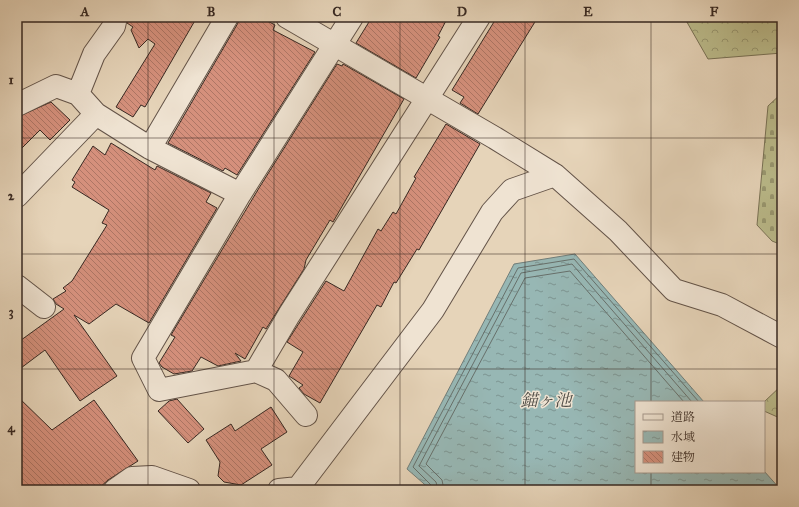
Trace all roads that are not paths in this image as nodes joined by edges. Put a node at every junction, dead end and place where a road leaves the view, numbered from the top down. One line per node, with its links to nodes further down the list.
1 (116, 17): 7 (street)
2 (227, 17): 11 (street)
3 (287, 17): 6 (street)
4 (352, 17): 6 (street)
5 (479, 17): 8 (street)
6 (335, 45): 8 (street); 13 (street)
7 (78, 94): 9 (street); 10 (street)
8 (428, 98): 12 (street); 18 (street)
9 (17, 105)
10 (96, 114): 11 (street); 14 (street)
11 (150, 148): 13 (street)
12 (555, 175): 17 (street); 20 (street)
13 (240, 194): 18 (street)
14 (17, 196)
15 (17, 286): 16 (street)
16 (44, 307)
17 (782, 337)
18 (256, 371): 19 (street)
19 (306, 415)
20 (293, 489)
21 (115, 490): 22 (street)
22 (189, 490)

